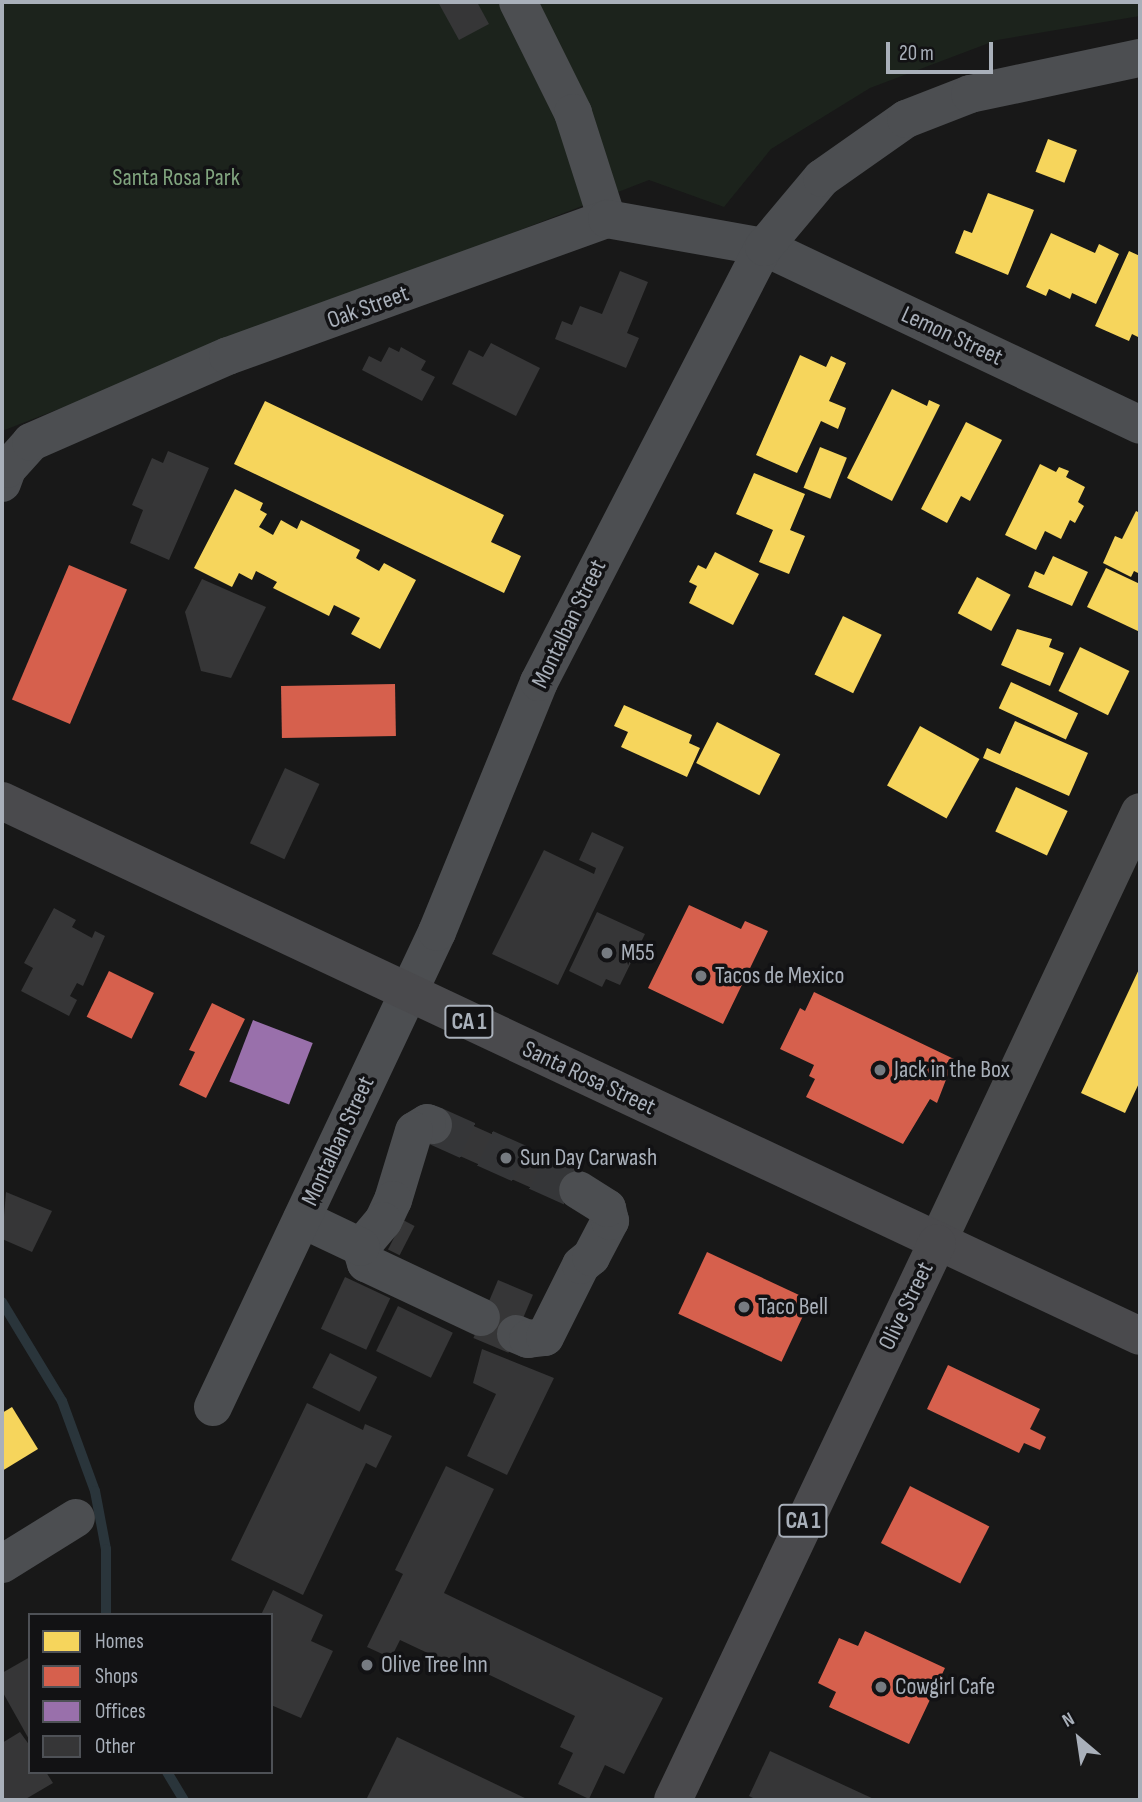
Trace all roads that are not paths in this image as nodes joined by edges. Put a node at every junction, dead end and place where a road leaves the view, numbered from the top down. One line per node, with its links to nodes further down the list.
1 (518, 2): 3 (street)
2 (1140, 58): 4 (street, Montalban Street)
3 (607, 219): 4 (street); 6 (street, Oak Street)
4 (764, 247): 5 (street, Lemon Street); 10 (street, Montalban Street)
5 (1140, 425)
6 (2, 483)
7 (2, 801): 10 (highway, Santa Rosa Street / CA 1)
8 (1140, 812): 9 (main road, Olive Street)
9 (1130, 862): 14 (main road, Olive Street)
10 (405, 992): 13 (street, Montalban Street); 14 (highway, Santa Rosa Street / CA 1)
11 (433, 1125): 15 (street)
12 (578, 1190): 17 (street)
13 (302, 1219): 15 (street); 19 (street, Montalban Street)
14 (937, 1242): 18 (highway, Santa Rosa Street / CA 1); 22 (highway, Olive Street / CA 1)
15 (361, 1247): 16 (street)
16 (481, 1317)
17 (516, 1334)
18 (1140, 1336)
19 (213, 1407)
20 (76, 1518): 21 (street)
21 (2, 1564)
22 (673, 1800)

